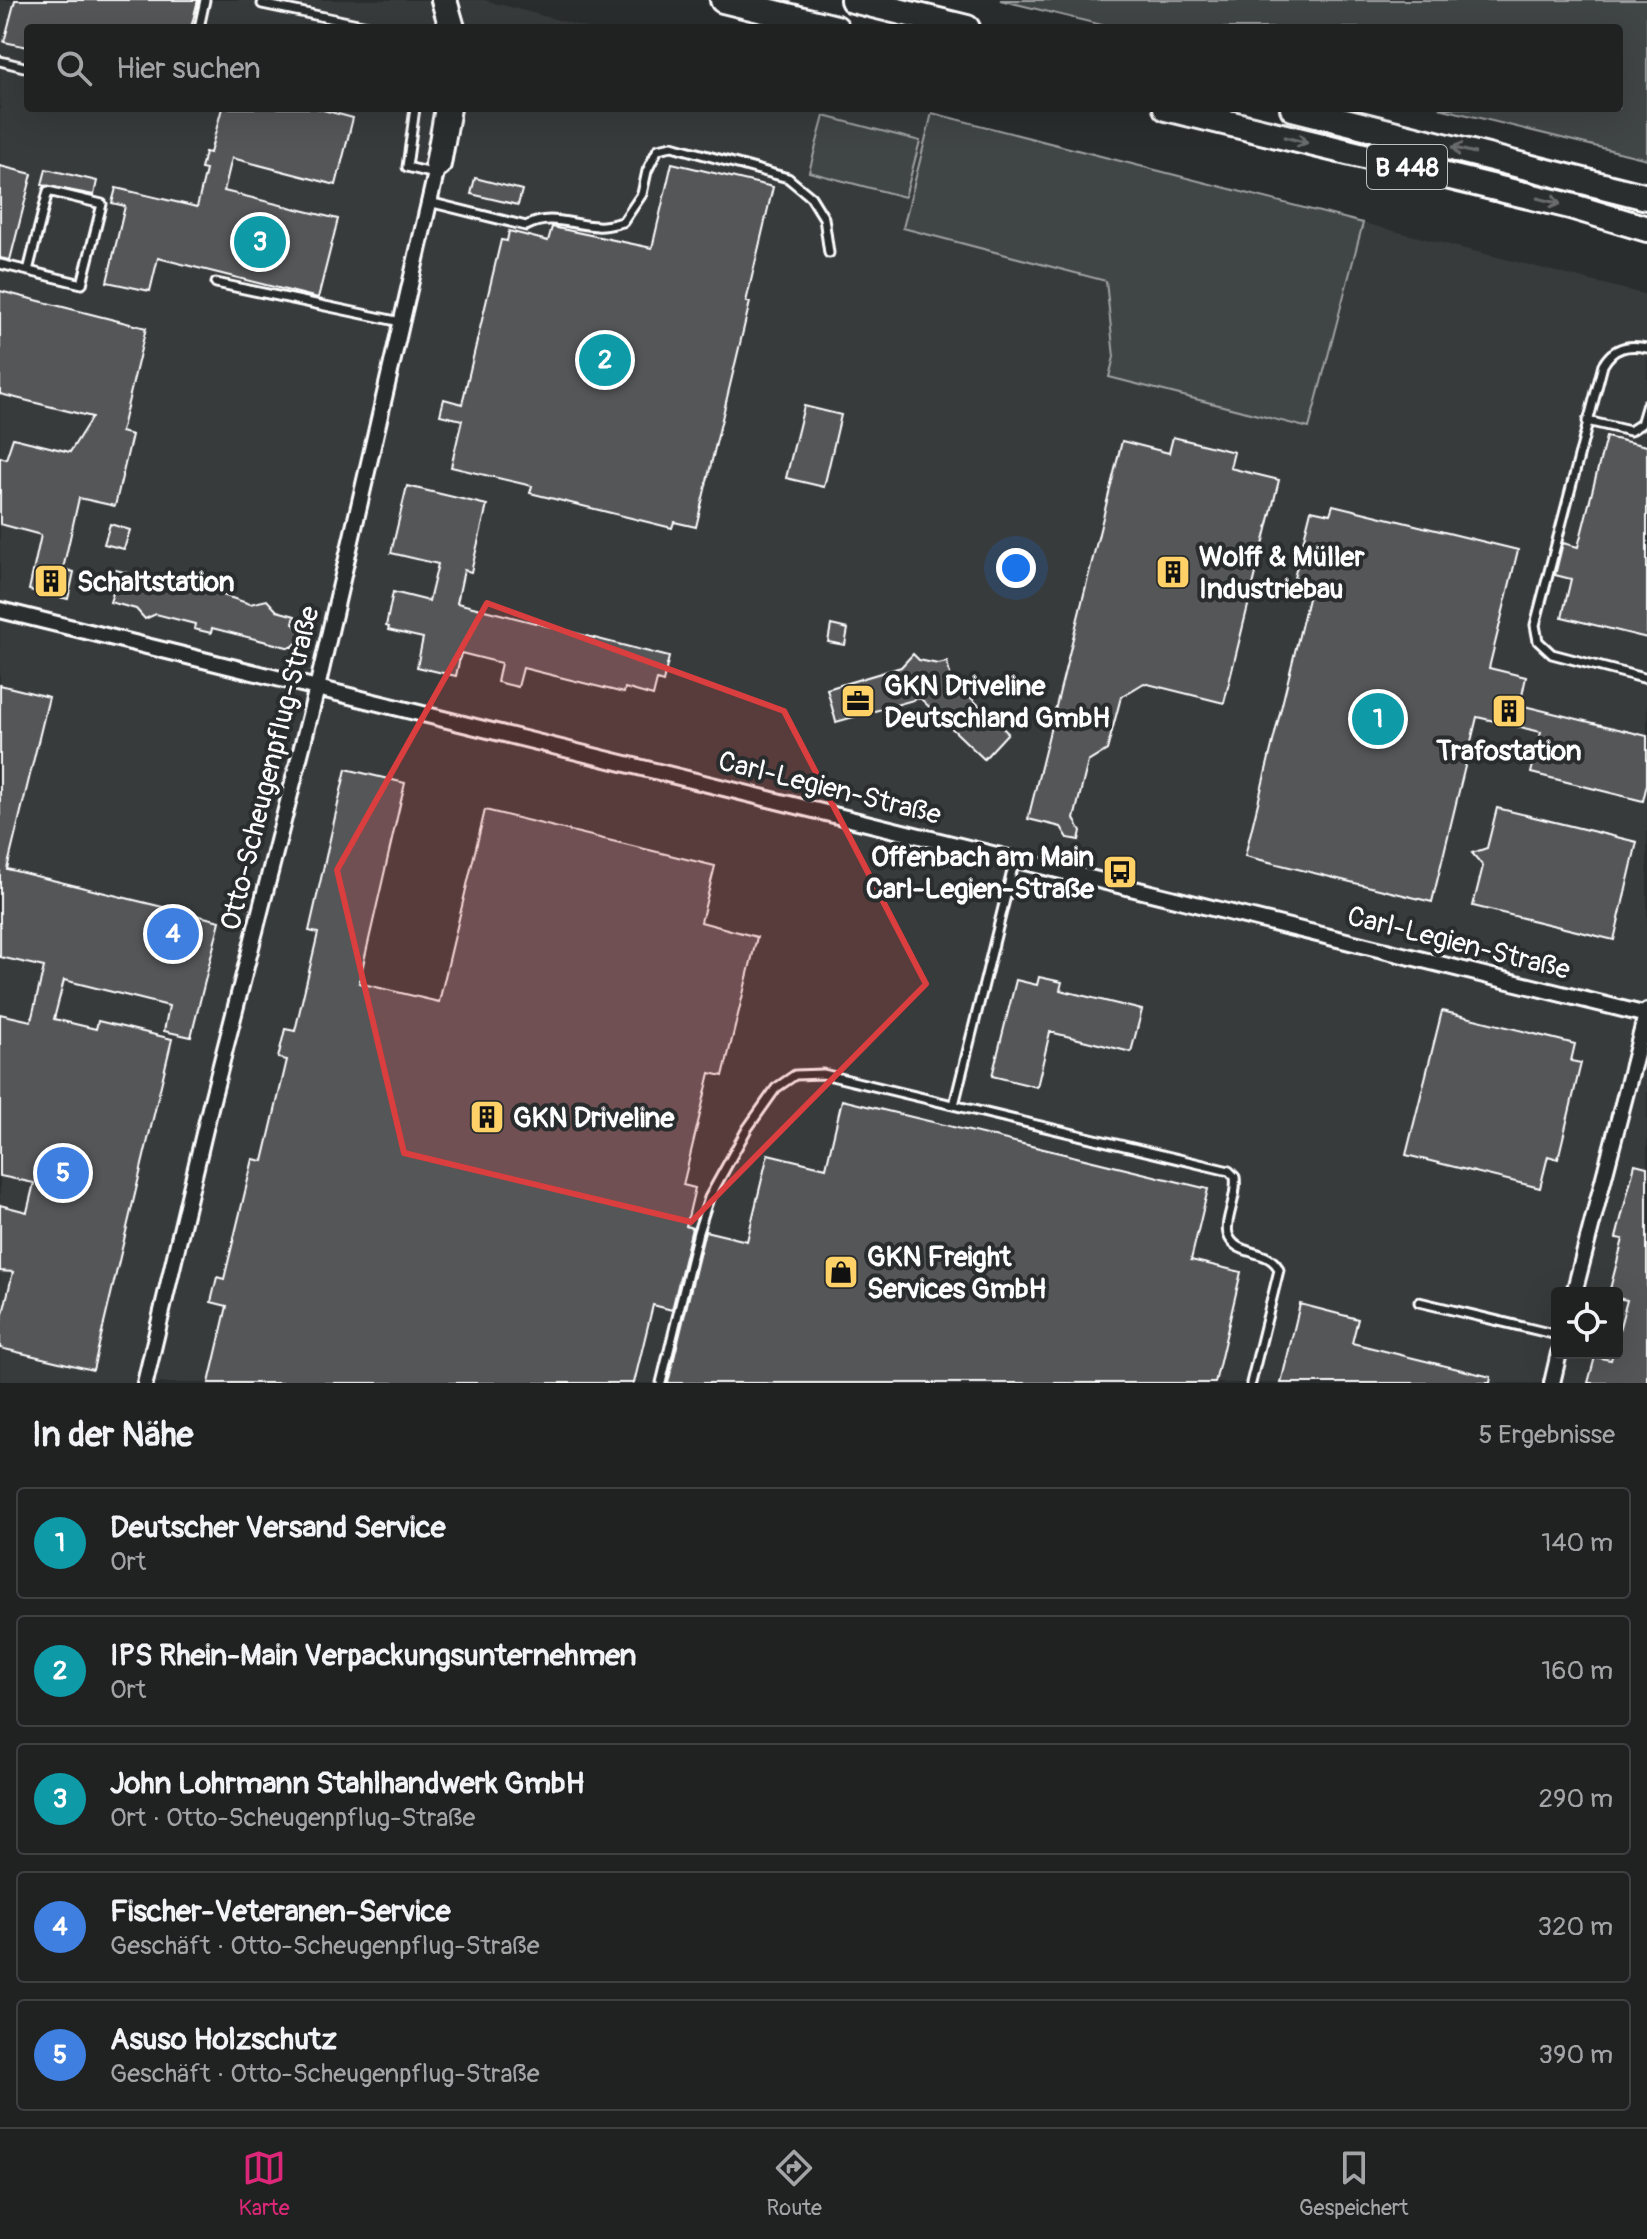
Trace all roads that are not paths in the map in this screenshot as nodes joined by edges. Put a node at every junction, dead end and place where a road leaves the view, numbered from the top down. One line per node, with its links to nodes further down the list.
1 (205, 0): 6 (lane)
2 (444, 0): 8 (main road)
3 (723, 0): 9 (main road)
4 (853, 0): 10 (main road)
5 (262, 4): 7 (lane)
6 (200, 24)
7 (358, 24)
8 (451, 24)
9 (820, 24)
10 (951, 24)
11 (0, 61): 12 (lane)
12 (24, 67)
13 (414, 112): 17 (lane)
14 (447, 112): 17 (main road)
15 (1183, 112): 20 (main road, B 448, one-way to 20)
16 (1309, 112): 18 (main road, B 448, one-way to 16)
17 (436, 169): 19 (street, Otto-Scheugenpflug-Straße)
18 (1647, 197)
19 (429, 202): 21 (lane); 25 (street, Otto-Scheugenpflug-Straße)
20 (1647, 229)
21 (829, 253)
22 (0, 264): 23 (lane)
23 (28, 271): 23 (lane)
24 (216, 283): 25 (lane)
25 (401, 322): 31 (street, Otto-Scheugenpflug-Straße)
26 (1647, 348): 28 (lane)
27 (1647, 404): 28 (lane)
28 (1587, 421): 30 (lane)
29 (0, 610): 31 (street, Carl-Legien-Straße)
30 (1647, 679)
31 (317, 688): 32 (street, Carl-Legien-Straße); 39 (street, Otto-Scheugenpflug-Straße)
32 (1015, 859): 33 (street, Carl-Legien-Straße); 34 (lane)
33 (1647, 1014): 35 (street)
34 (954, 1105): 40 (lane); 41 (lane)
35 (1576, 1287)
36 (1419, 1302): 37 (lane)
37 (1551, 1334)
38 (1558, 1359): 42 (street)
39 (145, 1383)
40 (661, 1383)
41 (1251, 1383)
42 (1552, 1383)

